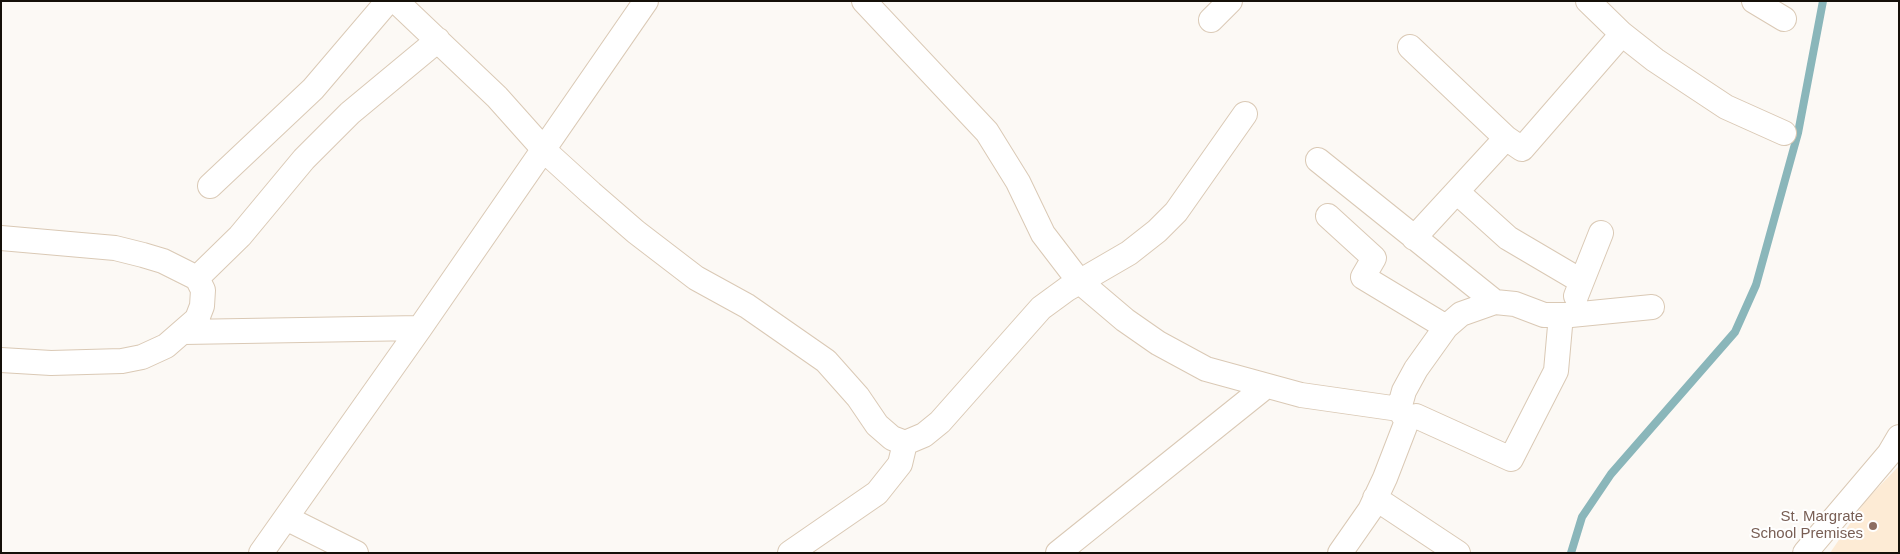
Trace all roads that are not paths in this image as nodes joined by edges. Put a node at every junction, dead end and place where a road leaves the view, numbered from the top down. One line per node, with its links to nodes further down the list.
1 (388, 1): 18 (street)
2 (396, 1): 11 (street)
3 (646, 1): 16 (street)
4 (864, 1): 25 (street)
5 (1230, 1): 9 (street)
6 (1588, 1): 10 (street)
7 (1754, 1): 8 (street)
8 (1784, 19)
9 (1212, 20)
10 (1622, 34): 14 (street); 15 (street)
11 (438, 40): 16 (street); 24 (street)
12 (1410, 47): 15 (street)
13 (1245, 114): 25 (street)
14 (1784, 133)
15 (1506, 138): 19 (street)
16 (544, 149): 31 (street); 37 (street)
17 (1318, 160): 23 (street)
18 (210, 186)
19 (1457, 192): 23 (street); 26 (street)
20 (1328, 216): 30 (street)
21 (1600, 232): 26 (street)
22 (1, 238): 24 (street)
23 (1414, 238): 27 (street)
24 (197, 278): 32 (street)
25 (1079, 281): 34 (street); 37 (street)
26 (1581, 281): 29 (street)
27 (1495, 302): 29 (street); 30 (street)
28 (1652, 307): 29 (street)
29 (1566, 315): 35 (street)
30 (1446, 327): 35 (street)
31 (420, 328): 32 (street); 39 (street)
32 (184, 332): 33 (street)
33 (1, 360)
34 (1265, 387): 35 (street); 43 (street)
35 (1403, 415): 38 (street)
36 (1899, 437): 46 (street)
37 (905, 443): 42 (street)
38 (1376, 498): 44 (street); 45 (street)
39 (286, 518): 40 (street); 41 (street)
40 (262, 553)
41 (356, 553)
42 (790, 553)
43 (1058, 553)
44 (1340, 553)
45 (1458, 553)
46 (1805, 553)

